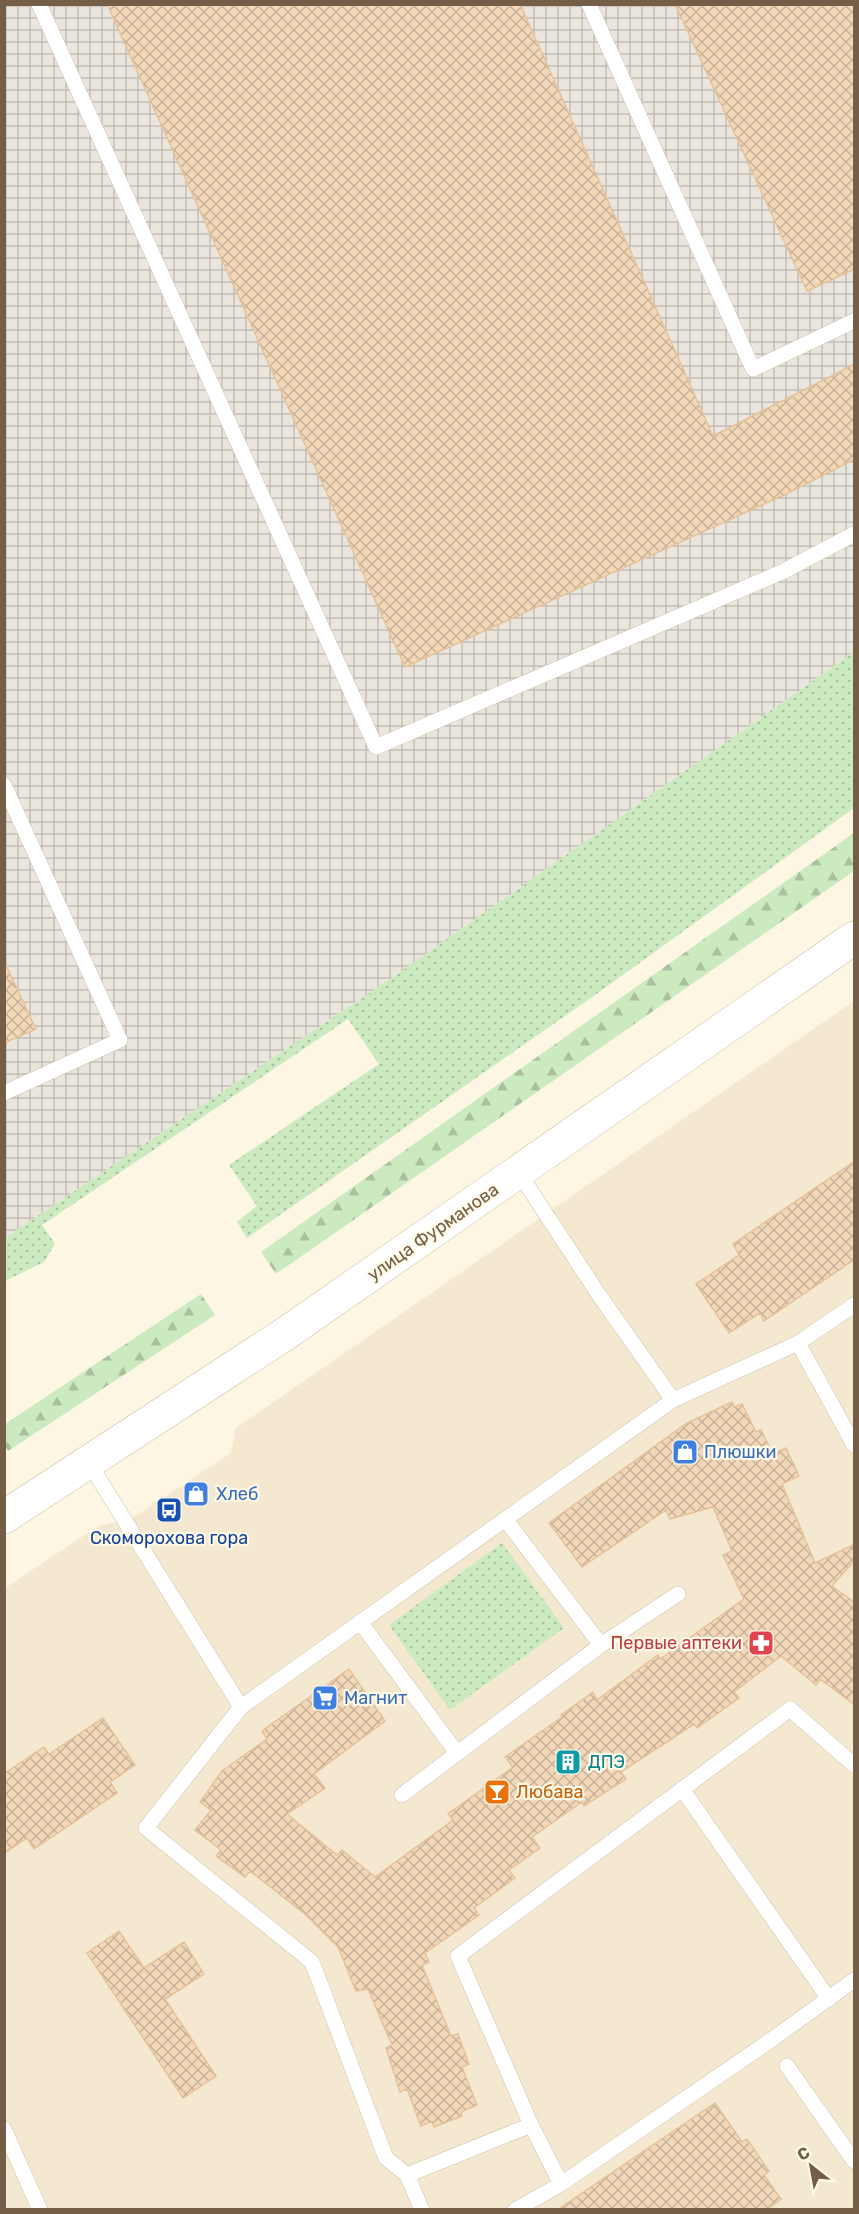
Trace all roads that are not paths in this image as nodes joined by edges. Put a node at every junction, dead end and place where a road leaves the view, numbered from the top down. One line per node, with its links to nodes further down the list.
1 (39, 4): 4 (lane)
2 (589, 4): 3 (lane)
3 (855, 321)
4 (855, 534)
5 (4, 785): 7 (lane)
6 (855, 938): 8 (main road, улица Фурманова)
7 (4, 1093)
8 (519, 1173): 11 (lane); 13 (main road, улица Фурманова)
9 (855, 1305): 10 (lane)
10 (798, 1343): 11 (lane); 12 (lane)
11 (673, 1400): 15 (lane)
12 (855, 1445)
13 (88, 1463): 14 (main road, улица Фурманова); 19 (lane)
14 (4, 1517)
15 (505, 1519): 17 (lane); 18 (lane)
16 (678, 1594): 18 (lane)
17 (360, 1622): 19 (lane); 20 (lane)
18 (601, 1645): 20 (lane)
19 (241, 1707): 30 (lane)
20 (457, 1753): 23 (lane)
21 (855, 1765): 22 (lane)
22 (682, 1789): 25 (lane); 27 (lane)
23 (402, 1795)
24 (855, 1980): 25 (lane)
25 (829, 1998): 31 (lane)
26 (787, 2066): 29 (lane)
27 (531, 2126): 30 (lane); 31 (lane)
28 (4, 2129): 32 (lane)
29 (855, 2161)
30 (407, 2175): 33 (lane)
31 (561, 2184): 34 (lane)
32 (40, 2210)
33 (422, 2210)
34 (515, 2210)

